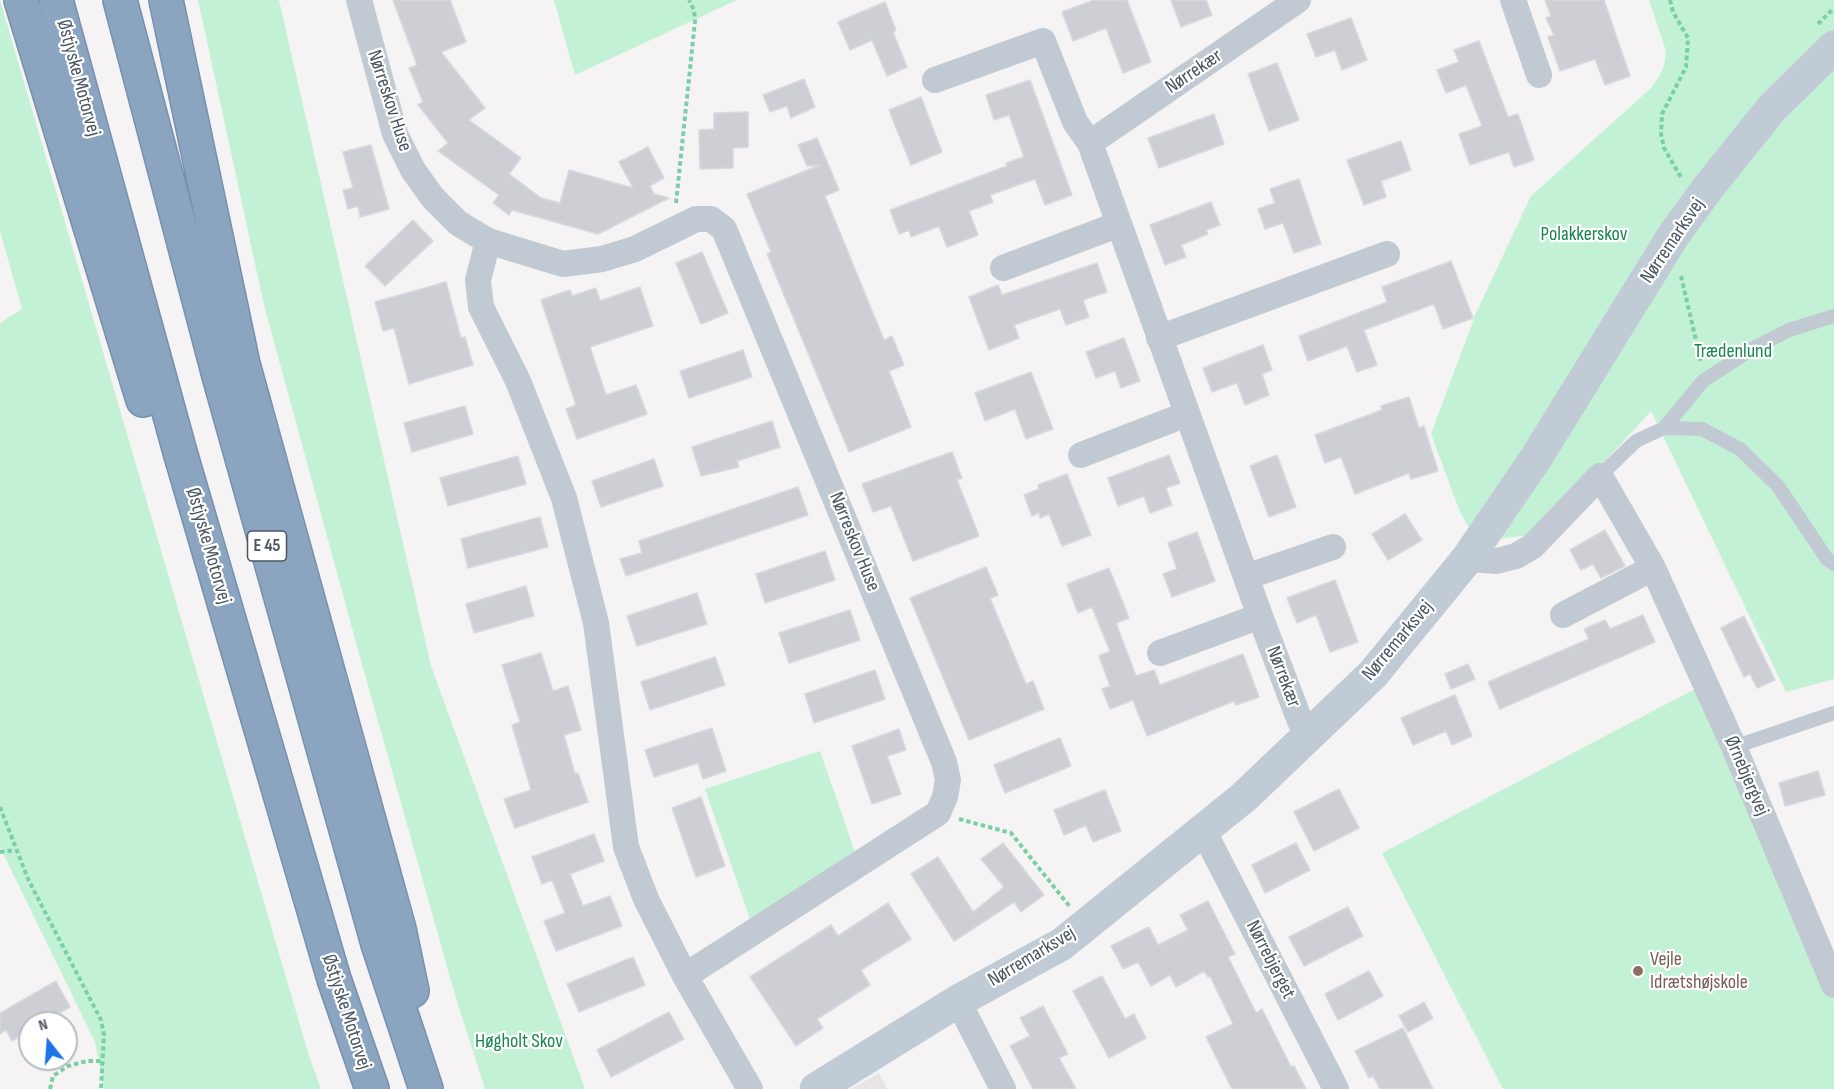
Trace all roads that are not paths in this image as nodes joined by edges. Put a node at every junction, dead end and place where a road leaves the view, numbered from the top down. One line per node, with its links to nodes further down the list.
1 (21, 0): 20 (highway)
2 (56, 0): 20 (highway, Østjyske Motorvej)
3 (120, 0): 39 (highway, E 45)
4 (166, 0): 40 (highway)
5 (359, 0): 13 (street, Nørreskov Huse)
6 (1298, 0): 11 (street, Nørrekær)
7 (1513, 0): 9 (street)
8 (1826, 36): 24 (street, Nørremarksvej)
9 (1539, 75)
10 (935, 80): 11 (street, Nørrekær)
11 (1089, 143): 12 (street, Nørrekær)
12 (1117, 225): 15 (street); 17 (street, Nørrekær)
13 (488, 242): 35 (street); 35 (street, Nørreskov Huse)
14 (1387, 254): 17 (street)
15 (1003, 268)
16 (1834, 316): 19 (lane)
17 (1159, 338): 18 (street, Nørrekær)
18 (1186, 414): 21 (street); 27 (street, Nørrekær)
19 (1664, 428): 22 (lane); 25 (lane)
20 (180, 452): 38 (highway, Østjyske Motorvej)
21 (1081, 455)
22 (1600, 476): 24 (street); 26 (street, Ørnebjergvej)
23 (1333, 547): 27 (street)
24 (1467, 559): 32 (street, Nørremarksvej)
25 (1834, 564)
26 (1653, 568): 28 (street); 33 (street, Ørnebjergvej)
27 (1246, 577): 29 (street, Nørrekær)
28 (1563, 615)
29 (1260, 616): 30 (street); 32 (street, Nørrekær)
30 (1160, 653)
31 (1834, 713): 33 (lane)
32 (1310, 736): 34 (street, Nørremarksvej)
33 (1734, 747): 36 (street, Ørnebjergvej)
34 (1204, 832): 37 (street, Nørremarksvej); 44 (street, Nørrebjerget)
35 (685, 976): 41 (street)
36 (1834, 985)
37 (958, 1001): 42 (street, Nørremarksvej); 43 (street)
38 (372, 1089)
39 (426, 1089)
40 (434, 1089)
41 (750, 1089)
42 (816, 1089)
43 (1003, 1089)
44 (1336, 1089)

